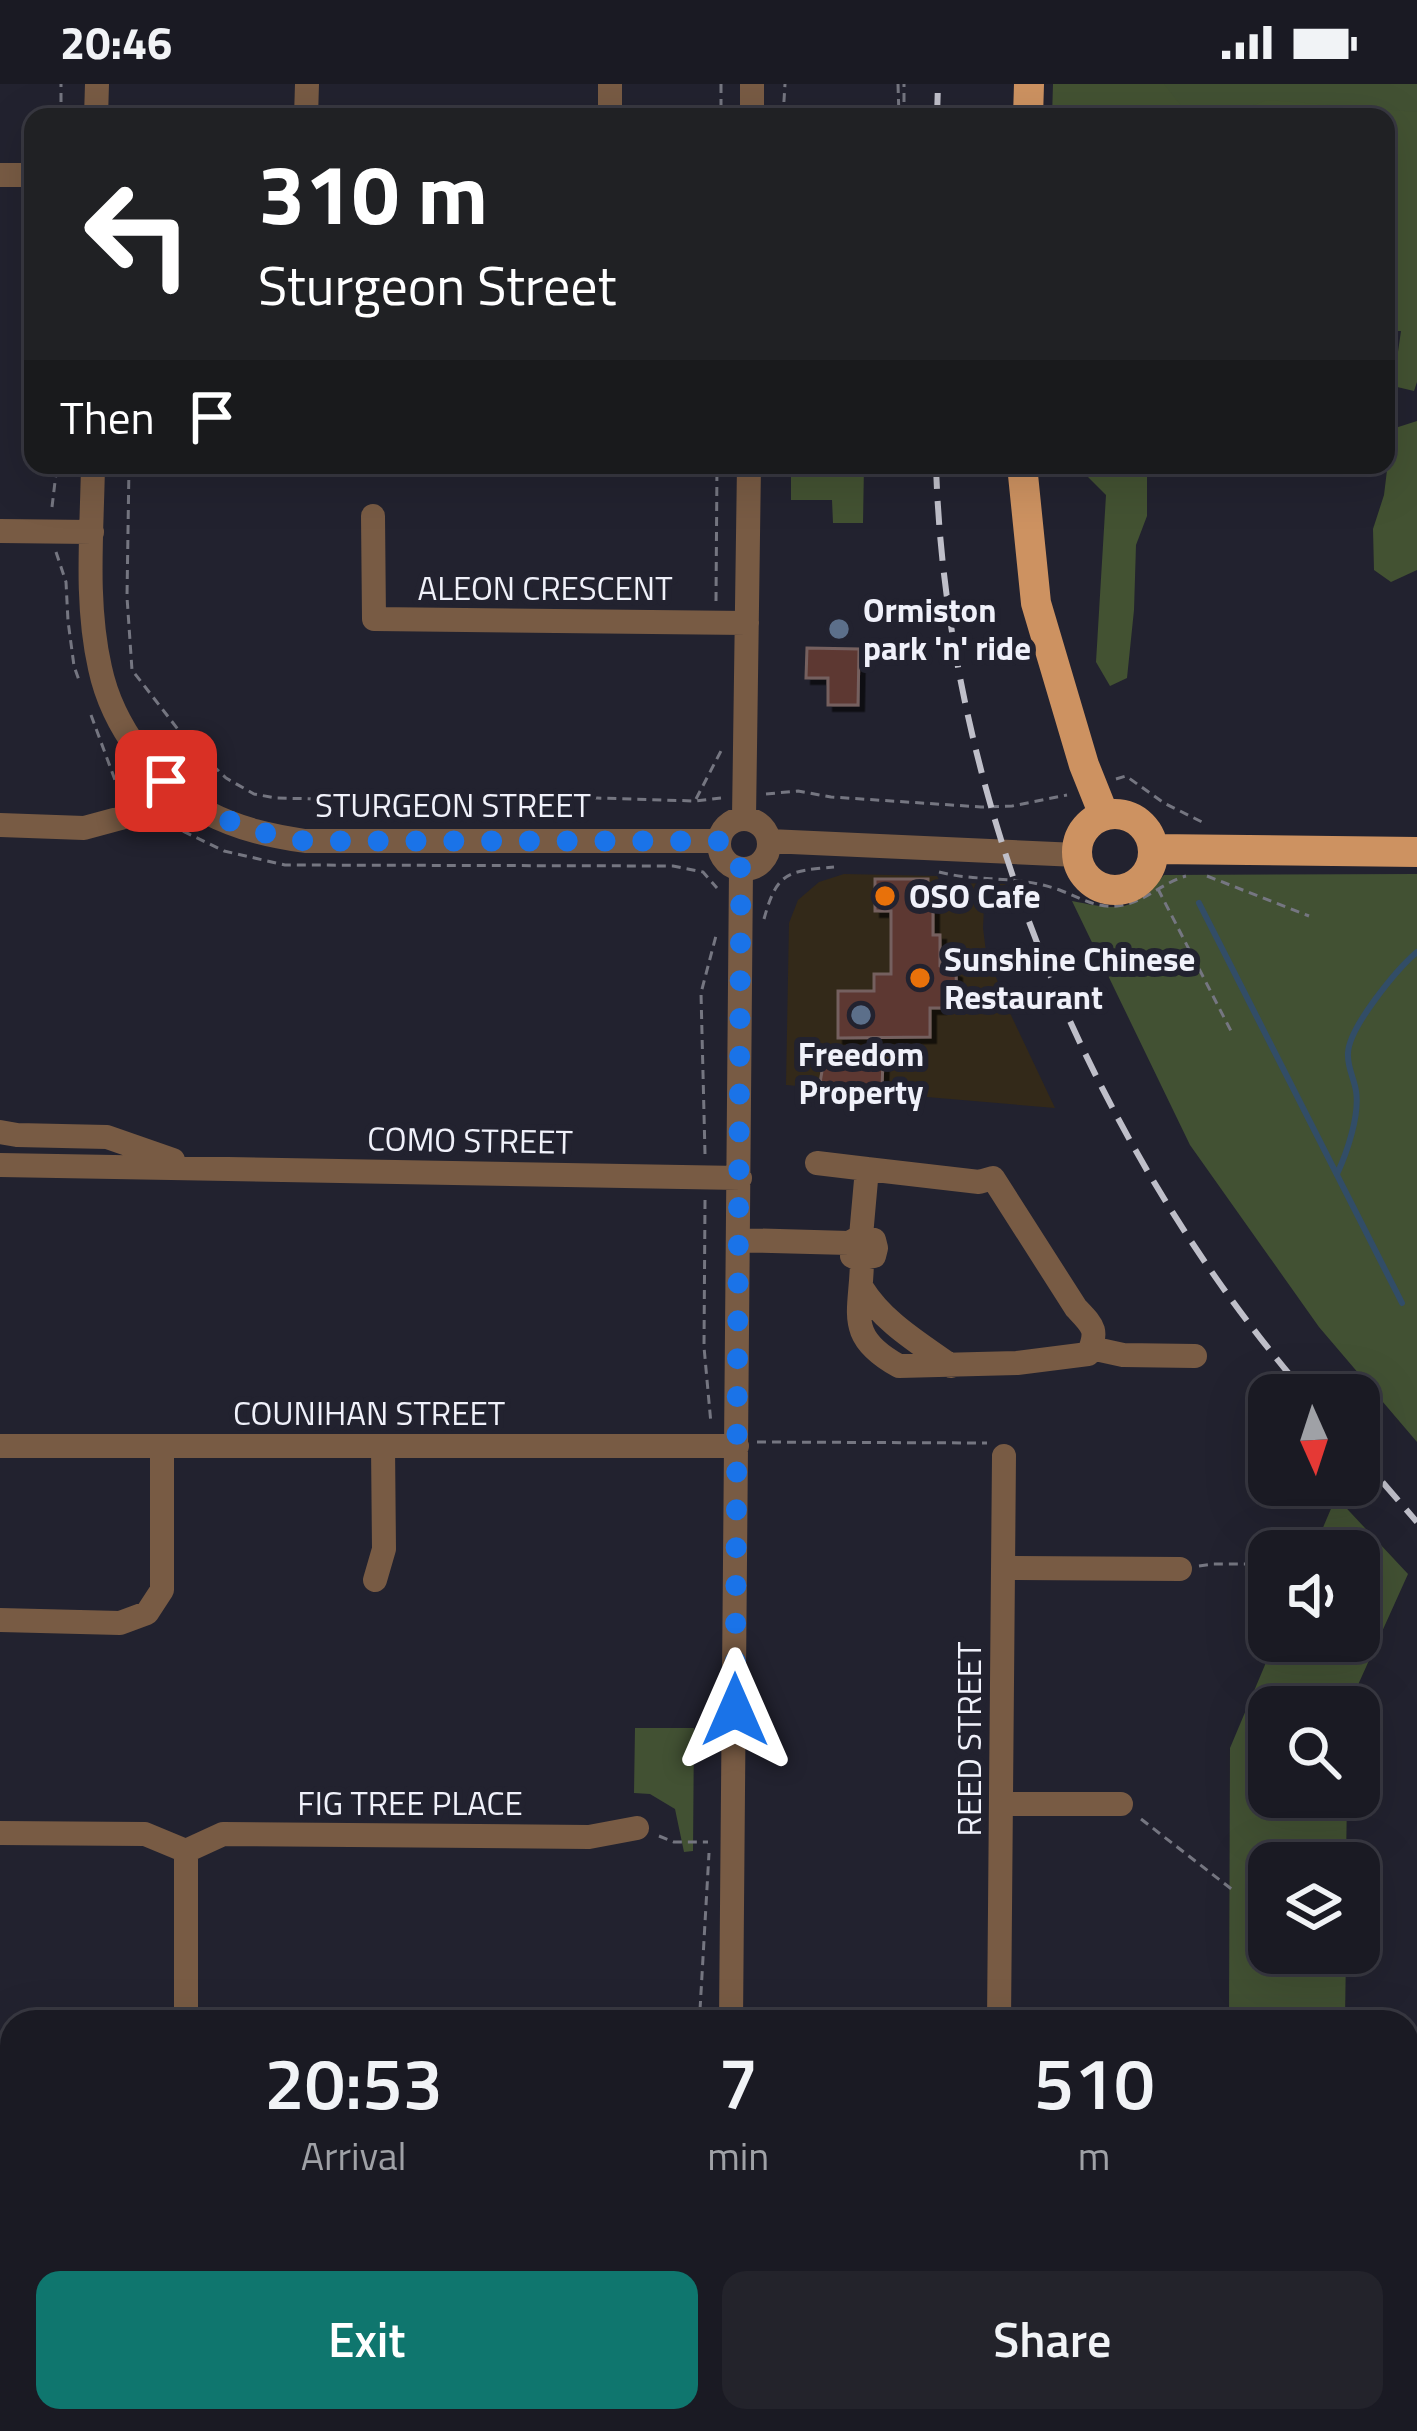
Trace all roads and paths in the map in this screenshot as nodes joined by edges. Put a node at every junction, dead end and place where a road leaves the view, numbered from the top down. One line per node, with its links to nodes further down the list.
1 (56, 474): 7 (path)
2 (93, 474): 10 (street, STURGEON STREET)
3 (129, 474): 15 (path)
4 (718, 474): 11 (path)
5 (749, 474): 12 (street)
6 (1023, 474): 16 (main road)
7 (52, 515)
8 (374, 516): 11 (street, ALEON CRESCENT)
9 (0, 530): 10 (street)
10 (92, 532): 14 (street, STURGEON STREET)
11 (717, 622): 12 (street, ALEON CRESCENT)
12 (747, 623): 17 (street)
13 (722, 750): 15 (path)
14 (166, 781): 18 (street); 20 (street, STURGEON STREET)
15 (695, 801): 17 (path)
16 (1098, 801): 17 (path); 19 (path); 22 (main road); 24 (main road)
17 (744, 807): 20 (street); 21 (street)
18 (0, 826)
19 (1219, 826)
20 (719, 841): 26 (street)
21 (769, 842): 24 (street); 26 (street)
22 (1154, 850): 23 (main road); 24 (main road)
23 (1417, 853)
24 (1077, 855)
25 (836, 867): 31 (path)
26 (741, 868): 39 (street)
27 (929, 869): 30 (path)
28 (1225, 874): 32 (path)
29 (1188, 876): 30 (path)
30 (1157, 887): 33 (path)
31 (764, 915)
32 (1309, 916)
33 (1231, 1031)
34 (0, 1132): 37 (street, COMO STREET)
35 (817, 1163): 38 (street)
36 (0, 1165): 37 (street, COMO STREET)
37 (199, 1168): 39 (street, COMO STREET)
38 (867, 1169): 41 (street); 42 (street)
39 (740, 1178): 40 (street)
40 (739, 1245): 41 (street); 49 (street)
41 (855, 1247): 45 (street)
42 (1076, 1308): 43 (street); 45 (street)
43 (1091, 1348): 44 (street); 45 (street)
44 (1196, 1356)
45 (1039, 1361)
46 (0, 1446): 47 (street, COUNIHAN STREET)
47 (162, 1446): 48 (street, COUNIHAN STREET); 55 (street)
48 (383, 1446): 49 (street, COUNIHAN STREET); 54 (street)
49 (737, 1446): 50 (path); 60 (street)
50 (1004, 1456): 52 (street, REED STREET)
51 (1248, 1564): 53 (path)
52 (1003, 1568): 53 (street); 56 (street, REED STREET)
53 (1180, 1569)
54 (375, 1580)
55 (0, 1619)
56 (1001, 1804): 57 (street); 65 (street, REED STREET)
57 (1121, 1804): 62 (path)
58 (637, 1828): 60 (path); 61 (street, FIG TREE PLACE)
59 (0, 1833): 61 (street)
60 (734, 1842): 64 (street)
61 (186, 1851): 63 (street)
62 (1234, 1891)
63 (186, 2010)
64 (730, 2010)
65 (999, 2010)

